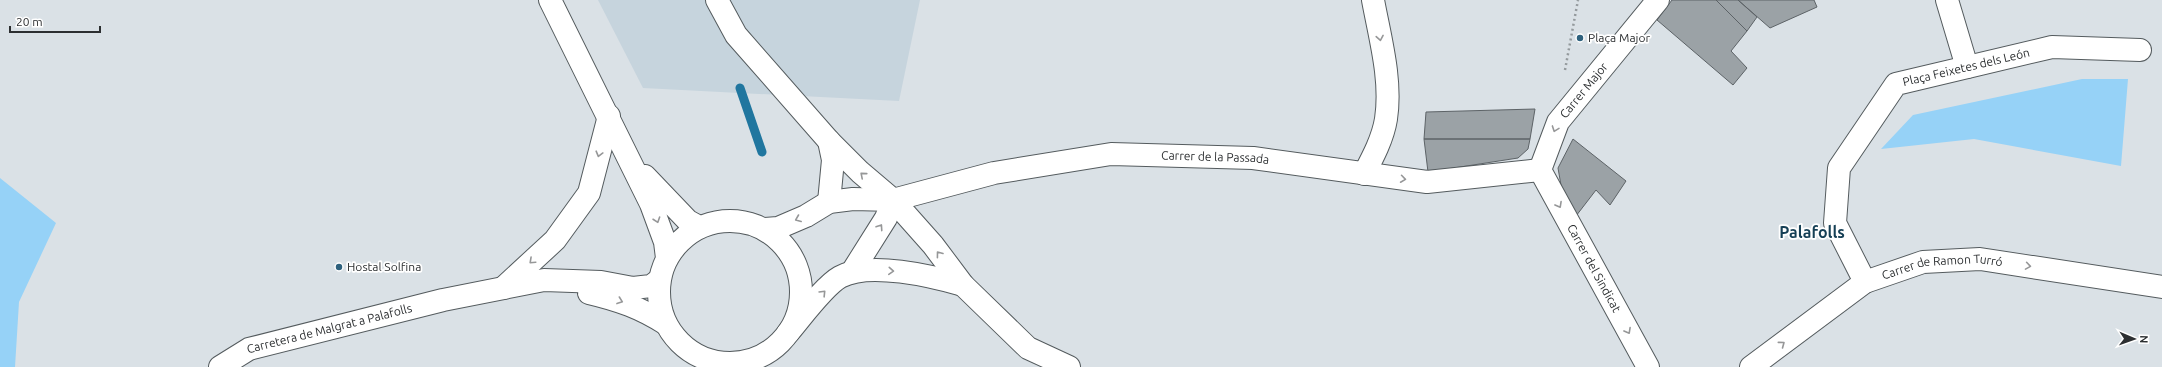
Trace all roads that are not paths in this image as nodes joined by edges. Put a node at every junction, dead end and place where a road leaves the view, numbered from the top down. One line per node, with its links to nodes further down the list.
1 (550, 0): 8 (street)
2 (717, 0): 9 (street)
3 (1373, 0): 12 (street, one-way to 12)
4 (1658, 0): 11 (street, Carrer Major, one-way to 11)
5 (1947, 0): 7 (street)
6 (2140, 50): 7 (street, Plaça Feixetes dels León)
7 (1967, 67): 20 (street, Plaça Feixetes dels León)
8 (609, 116): 10 (street); 23 (street, one-way to 23)
9 (829, 141): 13 (street, one-way to 9); 14 (street)
10 (630, 158): 15 (street); 17 (street, one-way to 17)
11 (1540, 170): 12 (street, Carrer de la Passada, one-way to 11); 32 (street, Carrer del Sindicat, one-way to 32)
12 (1364, 174): 13 (street, Carrer de la Passada)
13 (893, 200): 14 (street, Carrer de la Passada); 18 (street, one-way to 13); 21 (street, one-way to 13)
14 (829, 202): 16 (street, one-way to 16)
15 (700, 227): 16 (street); 17 (street)
16 (765, 229): 26 (street)
17 (666, 258): 19 (street)
18 (852, 272): 21 (street, one-way to 21); 26 (street, one-way to 18)
19 (659, 280): 23 (street, Carretera de Malgrat a Palafolls); 25 (street)
20 (1865, 282): 22 (street, Carrer de Ramon Turró, one-way to 22); 33 (street, Carrer de Ramon Turró, one-way to 20)
21 (962, 285): 27 (street)
22 (2162, 287)
23 (503, 288): 24 (street, Carretera de Malgrat a Palafolls)
24 (443, 300): 25 (street, Carretera de Malgrat a Palafolls, one-way to 25); 30 (street, Carretera de Malgrat a Palafolls)
25 (666, 324): 29 (street)
26 (788, 333): 28 (street)
27 (1031, 358): 31 (street)
28 (772, 359): 29 (street)
29 (727, 365)
30 (220, 367)
31 (1069, 367)
32 (1648, 367)
33 (1751, 367)

